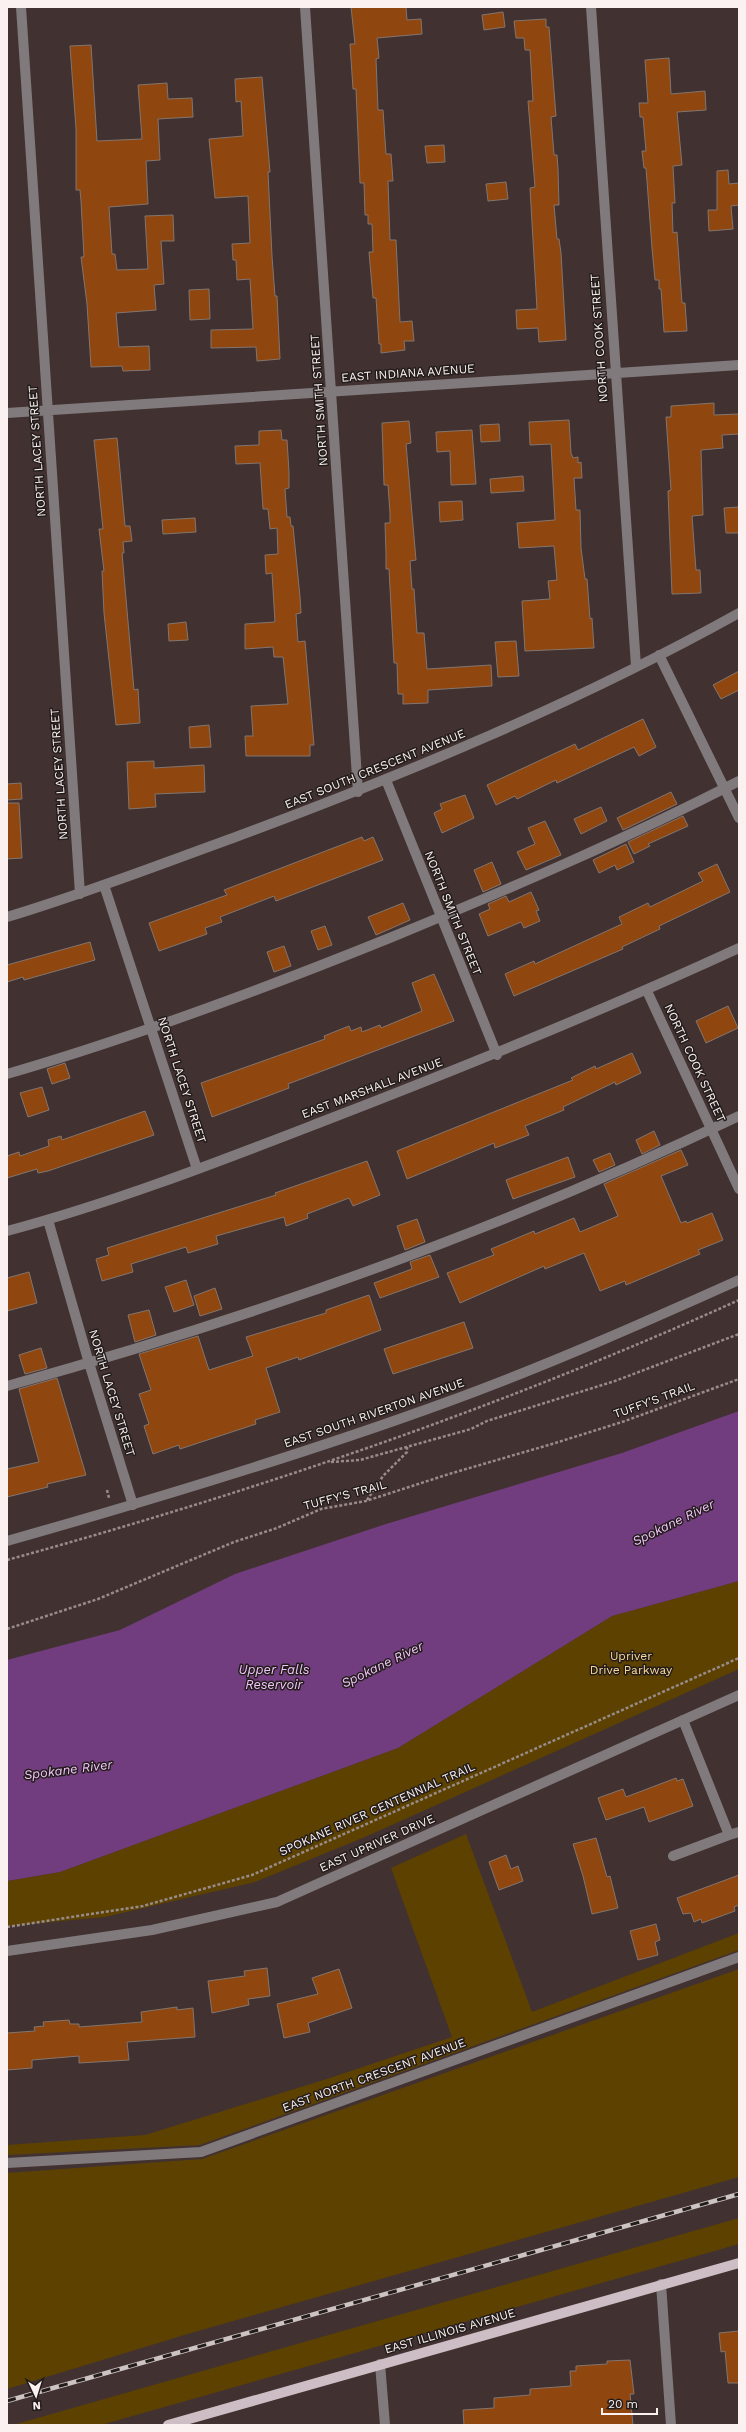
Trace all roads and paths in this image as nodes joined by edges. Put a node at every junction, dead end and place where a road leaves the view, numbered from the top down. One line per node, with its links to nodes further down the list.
1 (21, 7): 7 (street, NORTH LACEY STREET)
2 (305, 7): 6 (street, NORTH SMITH STREET)
3 (591, 7): 5 (street, NORTH COOK STREET)
4 (739, 365): 5 (street, EAST INDIANA AVENUE)
5 (614, 372): 6 (street, EAST INDIANA AVENUE); 11 (street, NORTH COOK STREET)
6 (331, 391): 7 (street, EAST INDIANA AVENUE); 15 (street, NORTH SMITH STREET)
7 (47, 410): 8 (street, EAST INDIANA AVENUE); 18 (street, NORTH LACEY STREET)
8 (7, 413)
9 (739, 613): 10 (street, EAST SOUTH CRESCENT AVENUE)
10 (659, 655): 11 (street, EAST SOUTH CRESCENT AVENUE); 14 (street)
11 (636, 666): 12 (street, EAST SOUTH CRESCENT AVENUE)
12 (386, 780): 15 (street, EAST SOUTH CRESCENT AVENUE); 20 (street, NORTH SMITH STREET)
13 (739, 781): 14 (street)
14 (724, 789): 16 (street); 20 (street)
15 (358, 792): 17 (street, EAST SOUTH CRESCENT AVENUE)
16 (739, 818)
17 (104, 885): 18 (street, EAST SOUTH CRESCENT AVENUE); 23 (street, NORTH LACEY STREET)
18 (80, 894): 19 (street, EAST SOUTH CRESCENT AVENUE)
19 (7, 917)
20 (441, 917): 23 (street); 24 (street, NORTH SMITH STREET)
21 (739, 948): 22 (street, EAST MARSHALL AVENUE)
22 (647, 991): 24 (street, EAST MARSHALL AVENUE); 27 (street, NORTH COOK STREET)
23 (151, 1027): 25 (street); 28 (street, NORTH LACEY STREET)
24 (497, 1055): 28 (street, EAST MARSHALL AVENUE)
25 (7, 1074)
26 (739, 1116): 27 (street)
27 (712, 1129): 29 (street, NORTH COOK STREET); 34 (street)
28 (198, 1169): 30 (street, EAST MARSHALL AVENUE)
29 (739, 1189)
30 (48, 1220): 31 (street, EAST MARSHALL AVENUE); 34 (street, NORTH LACEY STREET)
31 (7, 1231)
32 (739, 1280): 40 (street, EAST SOUTH RIVERTON AVENUE)
33 (739, 1334): 37 (path)
34 (89, 1364): 36 (street); 40 (street, NORTH LACEY STREET)
35 (739, 1379): 39 (path, TUFFY'S TRAIL)
36 (7, 1386)
37 (407, 1448): 38 (path); 39 (path)
38 (327, 1463)
39 (366, 1501): 42 (path, TUFFY'S TRAIL)
40 (133, 1505): 41 (street, EAST SOUTH RIVERTON AVENUE)
41 (7, 1541)
42 (7, 1630)
43 (739, 1658): 49 (path, SPOKANE RIVER CENTENNIAL TRAIL)
44 (739, 1695): 45 (street, EAST UPRIVER DRIVE)
45 (683, 1720): 47 (street); 50 (street, EAST UPRIVER DRIVE)
46 (739, 1832): 47 (street)
47 (729, 1835): 48 (street)
48 (673, 1856)
49 (7, 1928)
50 (7, 1951)
51 (739, 1957): 52 (street, EAST NORTH CRESCENT AVENUE)
52 (7, 2163)
53 (739, 2263): 54 (main road, EAST ILLINOIS AVENUE)
54 (661, 2284): 55 (main road, EAST ILLINOIS AVENUE); 58 (street)
55 (380, 2364): 56 (main road, EAST ILLINOIS AVENUE); 57 (street)
56 (168, 2425)
57 (385, 2425)
58 (671, 2425)

